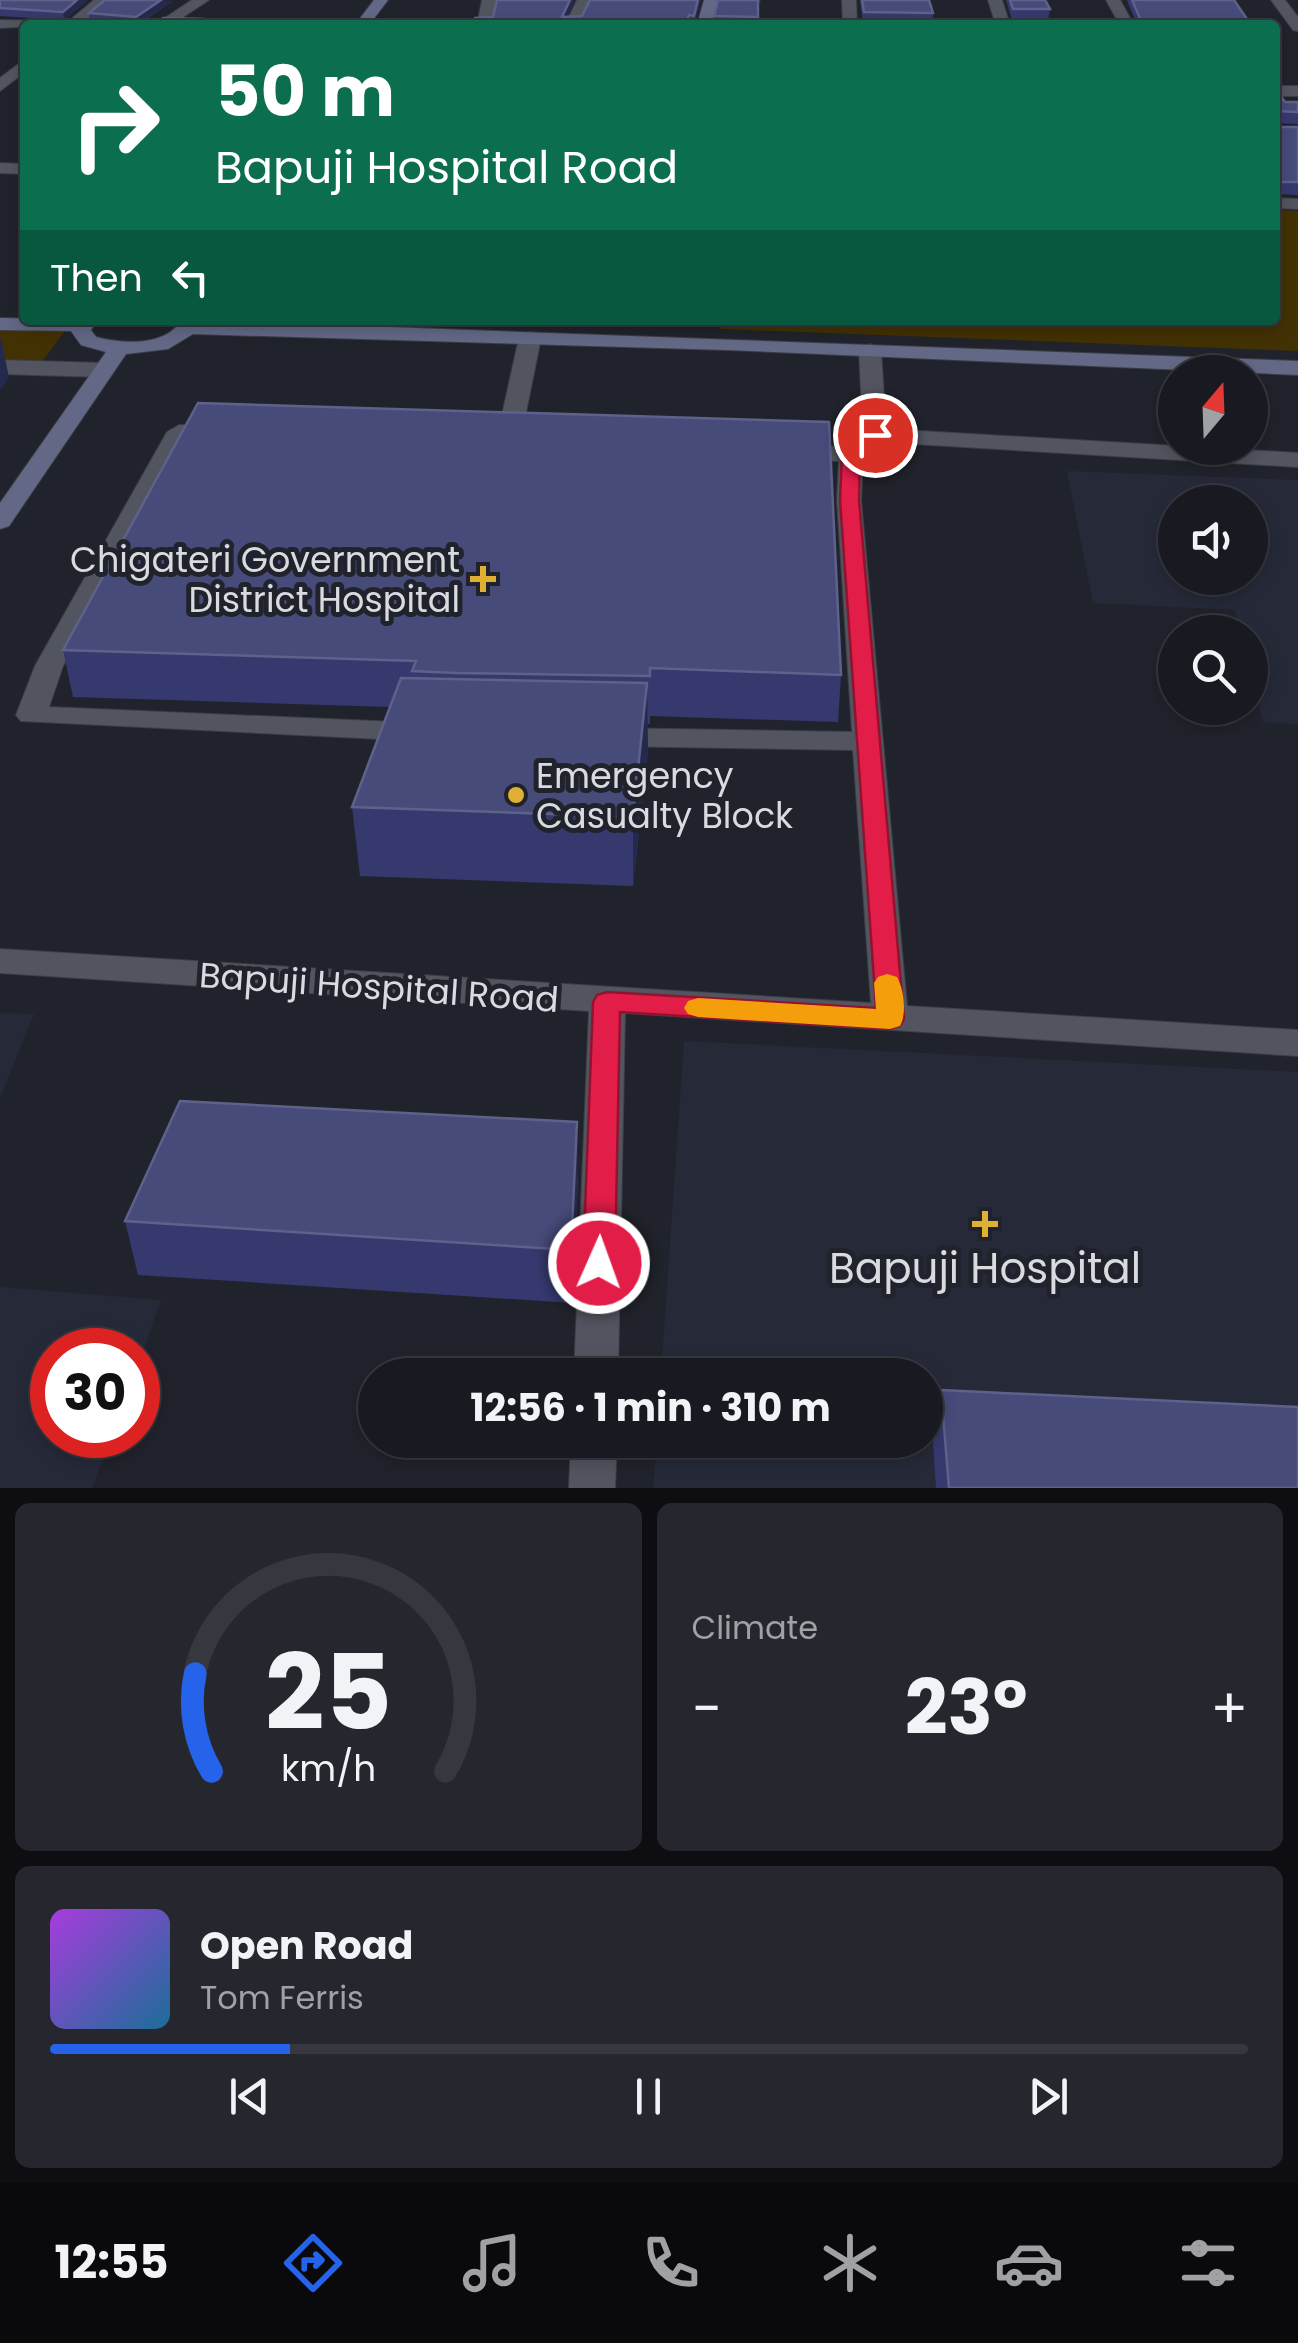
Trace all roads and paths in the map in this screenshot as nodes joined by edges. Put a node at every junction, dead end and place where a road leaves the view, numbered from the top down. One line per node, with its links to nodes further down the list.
1 (104, 0): 5 (street)
2 (202, 0): 6 (street)
3 (381, 0): 7 (main road)
4 (1278, 0): 8 (street)
5 (78, 20)
6 (169, 20)
7 (366, 20)
8 (1298, 26)
9 (20, 68): 10 (street)
10 (0, 86)
11 (84, 325): 16 (main road)
12 (188, 325): 16 (main road)
13 (214, 325): 15 (main road)
14 (680, 331): 15 (main road); 17 (main road)
15 (530, 338): 22 (street)
16 (120, 347): 20 (main road)
17 (870, 350): 19 (main road); 23 (street)
18 (0, 367): 20 (street)
19 (1298, 368)
20 (103, 370): 26 (main road)
21 (242, 434): 27 (street)
22 (472, 440)
23 (863, 445): 24 (street); 25 (street); 29 (street)
24 (765, 451)
25 (1298, 460)
26 (0, 522)
27 (440, 732)
28 (574, 736): 29 (street)
29 (870, 741): 32 (street)
30 (0, 962): 31 (street, Bapuji Hospital Road)
31 (607, 1002): 32 (street, Bapuji Hospital Road); 34 (street)
32 (890, 1019): 33 (street, Bapuji Hospital Road)
33 (1298, 1043)
34 (597, 1358)
35 (593, 1458): 36 (street)
36 (592, 1488)

